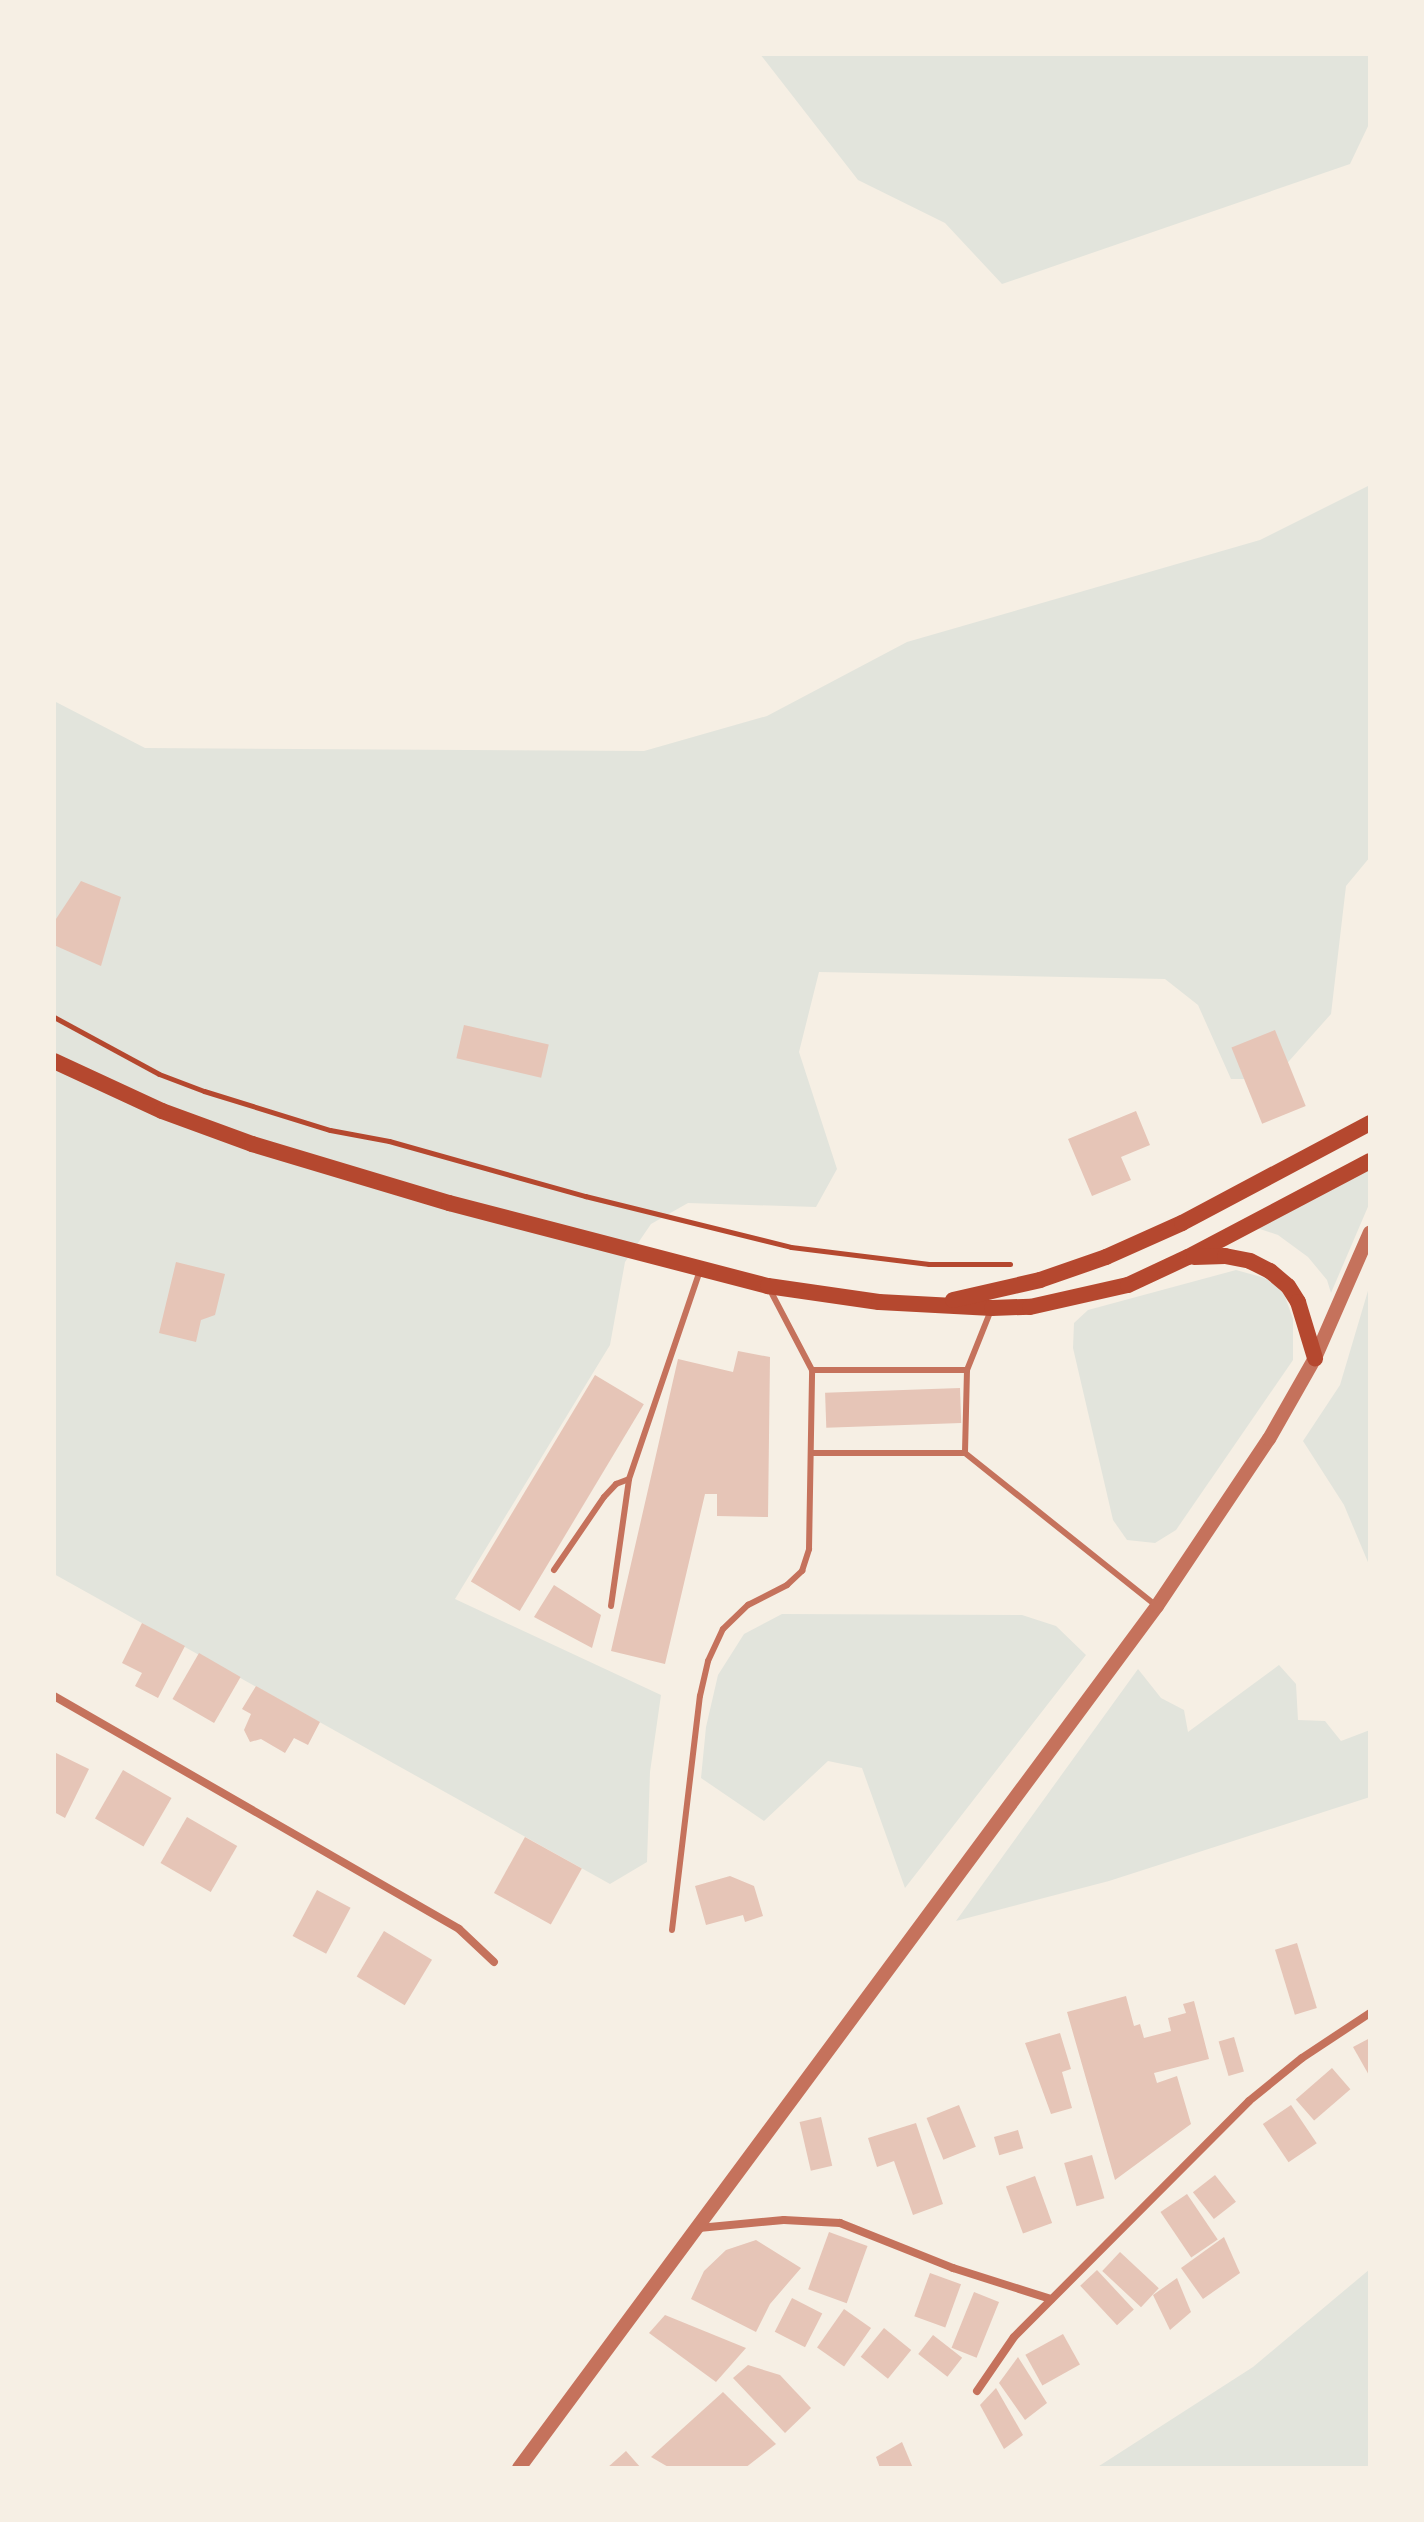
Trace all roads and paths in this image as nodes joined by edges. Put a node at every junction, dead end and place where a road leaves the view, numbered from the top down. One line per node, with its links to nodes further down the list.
1 (54, 1017): 7 (path)
2 (54, 1061): 8 (main road)
3 (1370, 1123): 10 (main road)
4 (1370, 1161): 6 (main road)
5 (1370, 1232): 12 (street)
6 (1188, 1257): 11 (main road); 12 (main road)
7 (1018, 1264)
8 (700, 1269): 9 (main road); 17 (lane)
9 (768, 1286): 10 (main road); 13 (lane)
10 (936, 1304): 11 (main road)
11 (992, 1308): 14 (lane)
12 (1315, 1358): 20 (street)
13 (812, 1370): 14 (lane); 15 (lane)
14 (967, 1370): 16 (lane)
15 (811, 1453): 16 (lane); 22 (lane)
16 (965, 1453): 20 (lane)
17 (629, 1479): 18 (lane); 19 (lane)
18 (554, 1570)
19 (611, 1606)
20 (1157, 1606): 25 (street)
21 (54, 1696): 23 (street)
22 (672, 1930)
23 (494, 1962)
24 (1370, 2013): 26 (street)
25 (699, 2228): 26 (street); 28 (street)
26 (1051, 2299): 27 (street)
27 (977, 2391)
28 (519, 2468)

